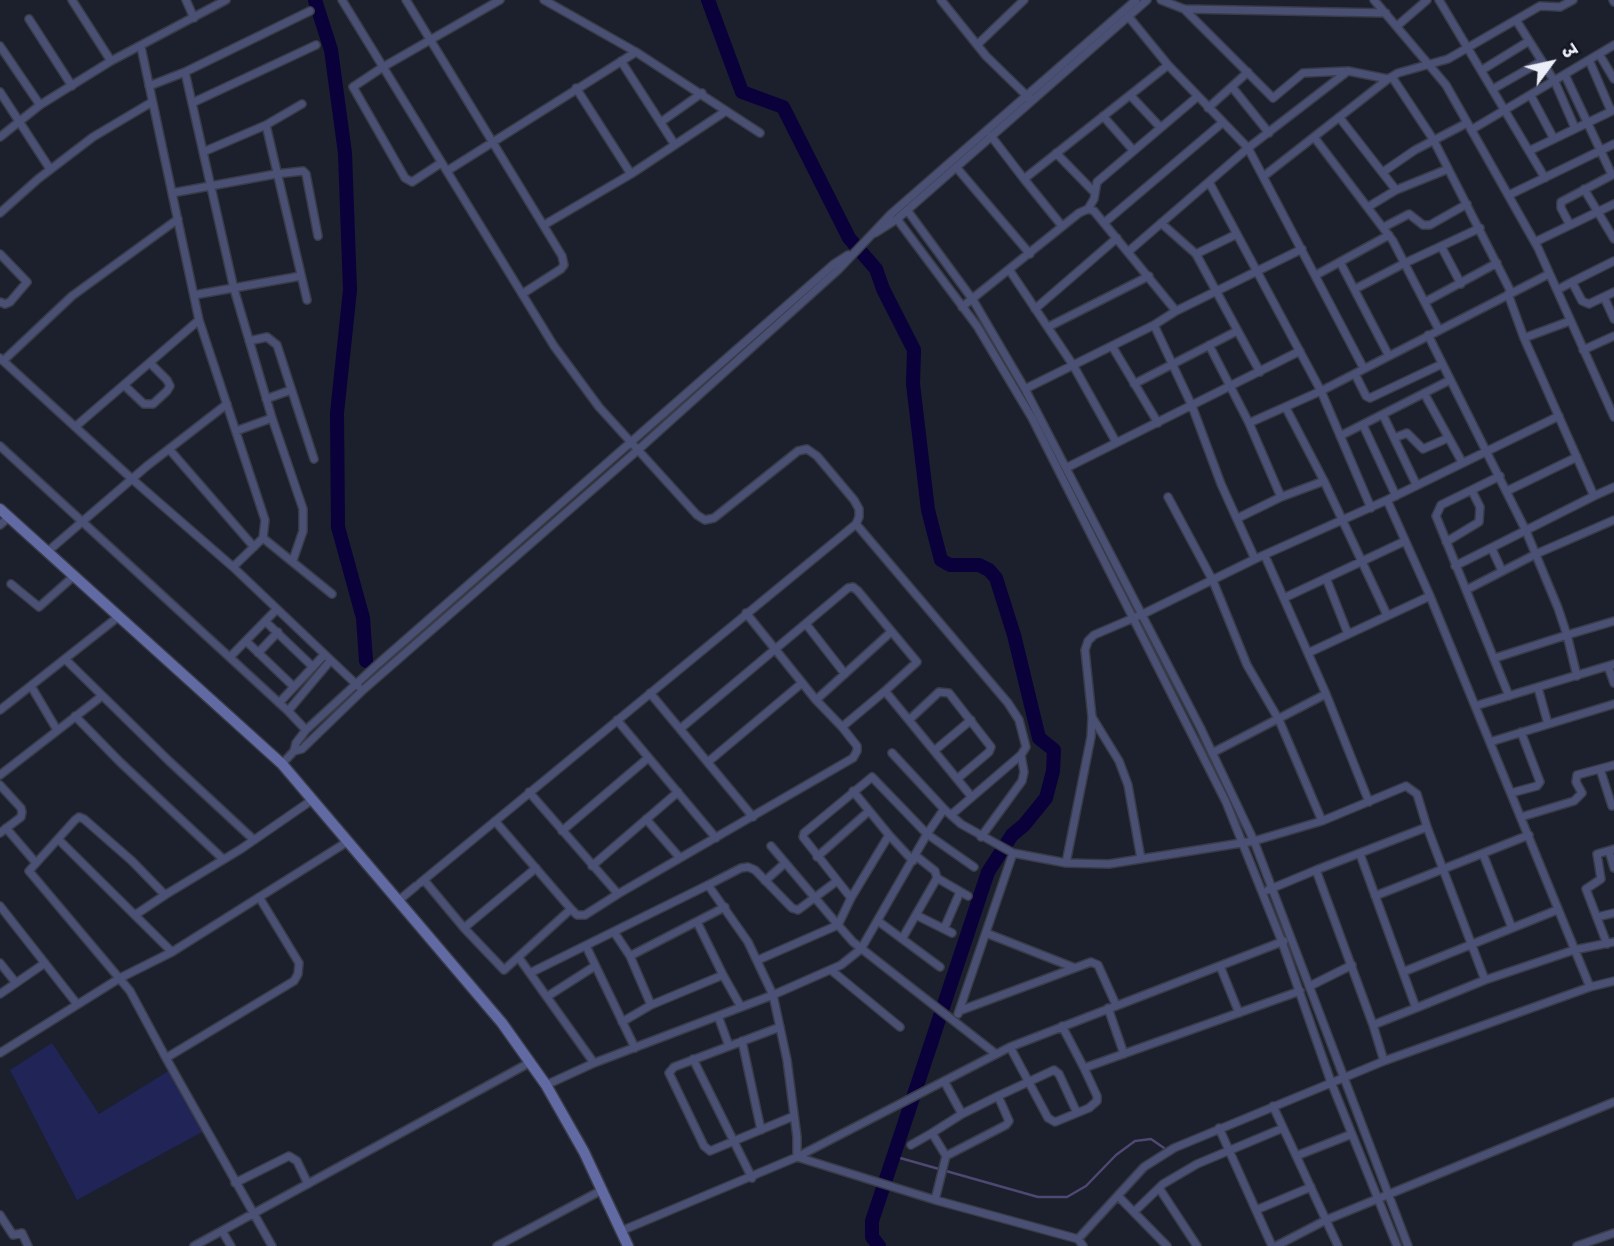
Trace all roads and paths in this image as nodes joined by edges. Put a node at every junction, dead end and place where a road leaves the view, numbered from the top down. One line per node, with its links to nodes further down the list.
1 (72, 0): 38 (street)
2 (186, 0): 23 (street)
3 (226, 0): 23 (street)
4 (342, 0): 43 (street)
5 (406, 0): 27 (street)
6 (500, 0): 27 (street)
7 (544, 0): 35 (street)
8 (941, 0): 31 (street)
9 (1024, 0): 31 (street)
10 (1136, 0): 60 (street)
11 (1147, 0): 22 (street)
12 (1161, 0): 18 (street)
13 (1252, 0): 20 (street)
14 (1374, 0): 21 (street)
15 (1427, 0): 26 (street)
16 (1439, 0): 34 (street)
17 (1573, 0): 25 (street)
18 (1184, 9): 20 (street); 47 (street)
19 (310, 11): 46 (street)
20 (1253, 11): 21 (street)
21 (1386, 13): 26 (street)
22 (1128, 16): 41 (street); 64 (street)
23 (194, 18): 33 (street)
24 (29, 19): 52 (street)
25 (1516, 20): 28 (street); 34 (street)
26 (1397, 26): 42 (street)
27 (430, 39): 43 (street); 89 (street)
28 (1530, 41): 40 (street); 44 (street)
29 (1614, 44): 36 (street)
30 (316, 45): 65 (street)
31 (977, 45): 60 (street)
32 (0, 46): 67 (street)
33 (141, 47): 38 (street); 53 (street)
34 (1469, 48): 42 (street); 44 (street)
35 (636, 52): 39 (street); 58 (street)
36 (1599, 54): 37 (street); 50 (street)
37 (1589, 60): 48 (street); 71 (street)
38 (111, 61): 52 (street)
39 (621, 61): 54 (street); 75 (street)
40 (1542, 61): 51 (street); 56 (street)
41 (1168, 65): 59 (street); 62 (street)
42 (1430, 65): 49 (street); 79 (street)
43 (383, 67): 98 (street); 98 (street)
44 (1482, 70): 56 (street)
45 (1348, 71): 47 (street); 49 (street); 83 (street)
46 (185, 72): 53 (street); 65 (street)
47 (1248, 72): 55 (street)
48 (1566, 75): 51 (street); 77 (street)
49 (1390, 78): 73 (street); 87 (street)
50 (1614, 79)
51 (1555, 82): 61 (street); 81 (street)
52 (72, 86): 67 (street)
53 (149, 86): 63 (street)
54 (576, 88): 89 (street); 105 (street)
55 (1232, 88): 68 (street); 83 (street)
56 (1493, 89): 70 (street)
57 (0, 92): 74 (street)
58 (702, 93): 69 (street); 75 (street)
59 (1130, 95): 72 (street); 80 (street)
60 (1026, 96): 64 (street); 134 (street)
61 (1531, 96): 70 (street); 88 (street)
62 (1197, 97): 68 (street); 80 (street)
63 (152, 102): 100 (street); 115 (street)
64 (1033, 102): 84 (street)
65 (192, 103): 96 (street)
66 (302, 104): 78 (street)
67 (40, 105): 74 (street)
68 (1208, 108): 76 (street)
69 (726, 111): 82 (street); 91 (street)
70 (1506, 111): 79 (street); 95 (street)
71 (1613, 111): 77 (street)
72 (1103, 116): 93 (street); 97 (street)
73 (1339, 117): 86 (street); 103 (street)
74 (20, 121): 85 (street); 100 (street)
75 (661, 122): 91 (street)
76 (1222, 122): 92 (street); 126 (street)
77 (1589, 122): 81 (street); 94 (street)
78 (265, 125): 96 (street); 104 (street)
79 (1469, 126): 87 (street); 116 (street)
80 (1160, 127): 93 (street)
81 (1576, 128): 88 (street)
82 (760, 133)
83 (1269, 133): 92 (street)
84 (991, 136): 99 (street); 109 (street)
85 (0, 137)
86 (1314, 137): 107 (street); 119 (street)
87 (1433, 139): 101 (street); 103 (street)
88 (1554, 139): 95 (street)
89 (494, 141): 102 (street); 128 (street)
90 (1614, 144): 94 (street)
91 (676, 145): 105 (street)
92 (1248, 148): 107 (street); 110 (street)
93 (1133, 150): 114 (street)
94 (1602, 150): 106 (street); 108 (street)
95 (1529, 151): 108 (street)
96 (203, 152): 111 (street)
97 (1056, 153): 109 (street); 114 (street)
98 (441, 163): 102 (street)
99 (956, 167): 121 (street); 145 (street)
100 (50, 169): 123 (street)
101 (1447, 169): 113 (street); 117 (street)
102 (447, 171): 165 (street)
103 (1383, 172): 113 (street)
104 (276, 174): 111 (street); 136 (street); 155 (street)
105 (631, 174): 128 (street)
106 (1613, 175): 112 (street)
107 (1264, 176): 141 (street)
108 (1545, 178): 116 (street)
109 (1024, 179): 130 (street)
110 (1209, 182): 127 (street); 133 (street)
111 (210, 185): 115 (street); 159 (street)
112 (1584, 189): 122 (street); 129 (street)
113 (1396, 190): 119 (street)
114 (1094, 191): 120 (street)
115 (172, 193): 124 (street)
116 (1509, 195): 139 (street)
117 (1467, 204): 131 (street); 132 (street)
118 (1614, 204): 122 (street)
119 (1368, 206): 131 (street)
120 (1088, 209): 126 (street); 130 (street)
121 (907, 210): 125 (street); 169 (street)
122 (1597, 212): 129 (street); 138 (street)
123 (0, 213)
124 (178, 219): 166 (street); 191 (street)
125 (897, 219): 134 (street); 172 (street)
126 (1104, 223): 137 (street)
127 (1161, 223): 143 (street); 146 (street)
128 (544, 225): 165 (street)
129 (1570, 225): 139 (street)
130 (1062, 226): 145 (street)
131 (1384, 227): 135 (street)
132 (1480, 228): 140 (street); 150 (street)
133 (1237, 234): 146 (street); 152 (street)
134 (871, 235): 142 (street)
135 (1389, 235): 148 (street); 149 (street)
136 (318, 236)
137 (1117, 238): 143 (street); 173 (street)
138 (1614, 239)
139 (1535, 242): 153 (street)
140 (1441, 246): 149 (street); 158 (street)
141 (1302, 250): 152 (street); 154 (street)
142 (854, 251): 223 (street); 227 (street)
143 (1129, 251): 156 (street)
144 (0, 254): 170 (street)
145 (1030, 254): 151 (street)
146 (1196, 254): 162 (street)
147 (1614, 261): 157 (street)
148 (1340, 262): 154 (street); 160 (street)
149 (1405, 263): 160 (street); 171 (street)
150 (1497, 263): 158 (street); 164 (street)
151 (1010, 271): 169 (street); 173 (street)
152 (1257, 272): 162 (street); 189 (street)
153 (1549, 274): 161 (street); 164 (street)
154 (1316, 275): 196 (street)
155 (301, 276): 159 (street); 168 (street)
156 (1149, 276): 174 (street); 179 (street)
157 (1572, 282): 161 (street); 167 (street)
158 (1461, 284): 171 (street)
159 (234, 289): 166 (street); 185 (street)
160 (1355, 289): 190 (street)
161 (1557, 290): 177 (street)
162 (1216, 292): 174 (street); 181 (street)
163 (1614, 292): 167 (street)
164 (1509, 293): 180 (street); 184 (street)
165 (522, 294): 223 (street)
166 (194, 295): 176 (street)
167 (1604, 297): 175 (street)
168 (307, 300)
169 (972, 300): 172 (street); 203 (street)
170 (0, 302)
171 (1425, 302): 180 (street)
172 (962, 307): 232 (street)
173 (1035, 309): 179 (street)
174 (1175, 311): 178 (street)
175 (1614, 319)
176 (200, 320): 192 (street); 208 (street)
177 (1570, 321): 184 (street); 188 (street)
178 (1154, 324): 187 (street); 195 (street)
179 (1048, 327): 194 (street)
180 (1439, 330): 182 (street)
181 (1237, 331): 186 (street); 197 (street)
182 (1428, 335): 190 (street); 193 (street)
183 (1614, 336): 188 (street)
184 (1524, 338): 212 (street)
185 (249, 341): 204 (street); 207 (street)
186 (1209, 345): 195 (street); 202 (street)
187 (1112, 346): 194 (street); 200 (street)
188 (1583, 350): 213 (street)
189 (1300, 351): 197 (street); 205 (street)
190 (1389, 356): 196 (street)
191 (2, 360): 218 (street)
192 (150, 363): 201 (street); 201 (street)
193 (1442, 364): 198 (street); 199 (street)
194 (1073, 365): 203 (street); 224 (street)
195 (1173, 365): 200 (street); 209 (street)
196 (1364, 369): 198 (street)
197 (1261, 372): 202 (street)
198 (1355, 374): 205 (street)
199 (1450, 380): 206 (street); 228 (street)
200 (1134, 384): 215 (street)
201 (124, 385): 218 (street)
202 (1231, 386): 209 (street); 216 (street)
203 (1025, 389): 232 (street)
204 (292, 390): 207 (street); 230 (street)
205 (1321, 391): 210 (street); 220 (street)
206 (1424, 393): 211 (street); 222 (street)
207 (266, 398): 214 (street)
208 (227, 404): 219 (street); 226 (street)
209 (1192, 406): 215 (street); 248 (street)
210 (1286, 408): 216 (street); 235 (street)
211 (1383, 415): 217 (street); 221 (street)
212 (1559, 416): 228 (street); 229 (street)
213 (1614, 417)
214 (272, 418): 219 (street); 264 (street)
215 (1158, 423): 224 (street)
216 (1249, 423): 243 (street)
217 (1363, 425): 220 (street); 240 (street)
218 (75, 427): 234 (street)
219 (236, 431): 255 (street)
220 (1340, 436): 245 (street)
221 (1394, 438): 222 (street); 236 (street)
222 (1448, 438): 231 (street)
223 (633, 442): 227 (street); 304 (street)
224 (1116, 442): 232 (street)
225 (0, 446): 251 (street)
226 (169, 449): 234 (street); 258 (street)
227 (639, 449): 252 (street); 308 (street)
228 (1486, 451): 231 (street); 233 (street)
229 (1577, 457): 239 (street); 241 (street)
230 (314, 458)
231 (1462, 462): 236 (street)
232 (1063, 469): 279 (street); 282 (street)
233 (1500, 477): 238 (street); 239 (street)
234 (132, 479): 251 (street); 267 (street)
235 (1324, 481): 243 (street); 249 (street)
236 (1416, 484): 240 (street)
237 (1614, 487): 241 (street)
238 (1472, 491): 257 (street); 257 (street)
239 (1507, 491): 254 (street)
240 (1396, 496): 244 (street)
241 (1594, 496): 254 (street)
242 (1168, 497): 271 (street)
243 (1281, 497): 248 (street)
244 (1387, 500): 245 (street); 256 (street)
245 (1371, 508): 249 (street)
246 (0, 509): 247 (main road)
247 (9, 517): 253 (street); 260 (main road)
248 (1238, 518): 263 (street)
249 (1342, 520): 262 (street); 265 (street)
250 (1614, 520): 261 (street)
251 (81, 522): 260 (street); 294 (street)
252 (856, 524): 278 (street); 337 (street)
253 (0, 525)
254 (1526, 531): 259 (street); 261 (street)
255 (263, 538): 258 (street); 264 (street)
256 (1405, 541): 265 (street); 275 (street)
257 (1446, 542): 266 (street)
258 (254, 547): 267 (street)
259 (1492, 549): 266 (street); 268 (street)
260 (47, 552): 269 (main road)
261 (1536, 554): 268 (street); 289 (street)
262 (1265, 556): 263 (street); 276 (street)
263 (1255, 559): 271 (street)
264 (293, 560): 274 (street)
265 (1361, 561): 270 (street); 280 (street)
266 (1455, 566): 273 (street)
267 (233, 567): 277 (street)
268 (1502, 571): 273 (street)
269 (74, 576): 272 (street); 281 (main road)
270 (1326, 578): 276 (street); 288 (street)
271 (1213, 581): 279 (street); 325 (street)
272 (11, 584)
273 (1465, 590): 297 (street)
274 (332, 594)
275 (1430, 596): 280 (street); 317 (street)
276 (1284, 598): 293 (street)
277 (276, 610): 283 (street); 295 (street)
278 (746, 613): 291 (street); 310 (street)
279 (1143, 614): 282 (street); 336 (street)
280 (1387, 615): 288 (street)
281 (118, 617): 296 (street); 340 (main road)
282 (1134, 617): 321 (street); 373 (street)
283 (265, 621): 286 (street); 290 (street)
284 (1614, 621): 289 (street)
285 (806, 624): 287 (street); 291 (street); 300 (street)
286 (278, 632): 292 (street); 299 (street)
287 (891, 632): 300 (street); 309 (street)
288 (1348, 634): 293 (street)
289 (1567, 635): 297 (street); 301 (street)
290 (246, 641): 292 (street); 294 (street)
291 (775, 650): 302 (street); 328 (street)
292 (258, 653): 306 (street)
293 (1308, 653): 311 (street)
294 (230, 657): 315 (street)
295 (327, 658): 299 (street); 304 (street); 319 (street)
296 (65, 659): 305 (street); 312 (street)
297 (1495, 659): 313 (street)
298 (1611, 665): 301 (street); 303 (street)
299 (313, 667): 306 (street)
300 (845, 674): 314 (street)
301 (1577, 676): 307 (street)
302 (802, 683): 314 (street); 339 (street)
303 (1614, 683)
304 (356, 685): 308 (street); 330 (street)
305 (31, 686): 318 (street); 329 (street)
306 (294, 687): 315 (street)
307 (1538, 688): 313 (street); 326 (street)
308 (363, 690): 333 (street)
309 (885, 691): 323 (street); 327 (street)
310 (650, 693): 322 (street); 328 (street)
311 (1326, 694): 325 (street); 352 (street)
312 (102, 696): 320 (street); 370 (street)
313 (1509, 696): 317 (street)
314 (816, 700): 327 (street)
315 (279, 703): 319 (street)
316 (1614, 704): 326 (street)
317 (1475, 706): 332 (street)
318 (0, 710)
319 (288, 711): 330 (street)
320 (75, 716): 329 (street); 382 (street)
321 (1092, 717): 383 (street); 386 (street)
322 (617, 720): 338 (street); 347 (street)
323 (909, 720): 324 (street); 334 (street)
324 (971, 720): 334 (street); 344 (street)
325 (1279, 720): 336 (street); 360 (street)
326 (1548, 724): 331 (street)
327 (842, 727): 356 (street)
328 (680, 729): 339 (street)
329 (57, 730): 343 (street)
330 (306, 730): 333 (street)
331 (1521, 732): 332 (street); 349 (street)
332 (1490, 742): 349 (street)
333 (295, 751): 340 (street)
334 (934, 751): 344 (street)
335 (892, 752): 355 (street)
336 (1212, 752): 371 (street)
337 (1021, 755): 350 (street); 368 (street)
338 (648, 758): 348 (street); 363 (street)
339 (708, 762): 356 (street)
340 (282, 764): 351 (main road)
341 (1614, 765): 342 (street)
342 (1600, 769): 353 (street); 357 (street)
343 (0, 775)
344 (957, 779): 350 (street)
345 (0, 785): 362 (street)
346 (853, 791): 354 (street); 364 (street); 379 (street)
347 (529, 792): 359 (street); 363 (street)
348 (678, 792): 358 (street); 367 (street)
349 (1511, 793): 357 (street)
350 (971, 796): 355 (street)
351 (312, 800): 370 (street); 372 (main road)
352 (1369, 802): 360 (street); 361 (street)
353 (1612, 806)
354 (869, 811): 365 (street); 379 (street)
355 (947, 812): 364 (street); 368 (street)
356 (753, 817): 367 (street)
357 (1521, 817): 366 (street)
358 (646, 820): 380 (street); 387 (street)
359 (495, 821): 389 (street); 396 (street)
360 (1322, 821): 371 (street)
361 (1427, 827): 377 (street); 391 (street)
362 (3, 830): 384 (street)
363 (562, 831): 387 (street)
364 (927, 834): 381 (street); 388 (street)
365 (889, 835): 381 (street); 407 (street)
366 (1529, 835): 378 (street); 412 (street)
367 (716, 838): 380 (street)
368 (984, 838): 376 (street)
369 (58, 839): 384 (street); 402 (street); 414 (street)
370 (254, 839): 382 (street)
371 (1254, 841): 373 (street); 398 (street)
372 (347, 842): 405 (street); 408 (main road)
373 (1243, 843): 383 (street); 400 (street)
374 (771, 846): 385 (street)
375 (1611, 850): 390 (street); 416 (street)
376 (1010, 851): 386 (street); 423 (street)
377 (1360, 854): 392 (street); 404 (street)
378 (1483, 854): 391 (street); 421 (street)
379 (817, 857): 395 (street)
380 (680, 858): 401 (street)
381 (914, 858): 393 (street); 417 (street)
382 (223, 859): 402 (street)
383 (1141, 859): 386 (street)
384 (36, 863): 447 (street)
385 (785, 863): 394 (street); 406 (street)
386 (1066, 863)
387 (592, 866): 401 (street)
388 (974, 867)
389 (536, 868): 411 (street); 420 (street)
390 (1614, 868)
391 (1445, 869): 404 (street); 428 (street)
392 (1316, 870): 398 (street); 439 (street)
393 (937, 878): 399 (street); 415 (street)
394 (765, 881): 397 (street); 406 (street)
395 (837, 881): 406 (street); 407 (street)
396 (420, 883): 408 (street); 420 (street)
397 (708, 885): 410 (street); 422 (street)
398 (1272, 888): 400 (street); 425 (street)
399 (960, 892): 403 (street); 415 (street)
400 (1263, 892): 426 (street)
401 (618, 894): 411 (street)
402 (165, 895): 414 (street)
403 (968, 896)
404 (1376, 896): 444 (street)
405 (259, 897): 432 (street); 478 (street)
406 (815, 898): 419 (street)
407 (851, 898): 419 (street)
408 (398, 901): 481 (main road)
409 (0, 905): 437 (street)
410 (725, 907): 418 (street); 435 (street)
411 (571, 909): 434 (street)
412 (1557, 910): 421 (street); 431 (street)
413 (1614, 913): 416 (street)
414 (135, 915): 432 (street)
415 (916, 915): 424 (street)
416 (1597, 917): 427 (street)
417 (878, 921): 424 (street); 430 (street)
418 (697, 922): 433 (street); 446 (street)
419 (838, 925): 430 (street); 435 (street)
420 (464, 928): 434 (street)
421 (1512, 928): 428 (street)
422 (614, 932): 429 (street); 433 (street)
423 (986, 933): 442 (street); 462 (street)
424 (902, 939): 441 (street)
425 (1291, 939): 426 (street); 451 (street)
426 (1282, 942): 438 (street); 453 (street)
427 (1610, 943): 431 (street)
428 (1473, 944): 444 (street); 448 (street)
429 (586, 946): 440 (street); 445 (street)
430 (861, 949): 443 (street); 466 (street)
431 (1574, 950): 448 (street); 452 (street)
432 (172, 952): 447 (street)
433 (630, 956): 458 (street)
434 (519, 958): 445 (street)
435 (758, 960): 455 (street)
436 (0, 963): 450 (street)
437 (45, 963): 450 (street); 457 (street)
438 (1220, 965): 460 (street); 463 (street)
439 (1352, 965): 451 (street); 467 (street)
440 (595, 966): 456 (street); 465 (street)
441 (940, 967)
442 (1075, 968): 460 (street); 462 (street)
443 (831, 970): 455 (street); 470 (street)
444 (1403, 972): 461 (street)
445 (530, 973): 456 (street)
446 (723, 975): 458 (street); 459 (street)
447 (120, 978): 457 (street); 478 (street)
448 (1485, 980): 461 (street)
449 (1614, 981): 452 (street)
450 (16, 983): 454 (street)
451 (1310, 986): 484 (street)
452 (1590, 987): 480 (street)
453 (1300, 991): 463 (street); 487 (street)
454 (0, 994)
455 (773, 995): 459 (street); 469 (street)
456 (548, 996): 482 (street)
457 (77, 1004): 475 (street)
458 (651, 1005): 465 (street)
459 (741, 1007): 464 (street)
460 (1112, 1007): 468 (street); 477 (street)
461 (1416, 1008): 467 (street)
462 (959, 1011): 466 (street)
463 (1239, 1013): 477 (street)
464 (718, 1016): 472 (street); 474 (street)
465 (622, 1022): 474 (street)
466 (955, 1022): 476 (street)
467 (1373, 1025): 480 (street)
468 (1062, 1026): 473 (street); 483 (street)
469 (780, 1027): 471 (street); 494 (street)
470 (900, 1027)
471 (742, 1041): 472 (street); 497 (street)
472 (729, 1046): 479 (street)
473 (1010, 1047): 476 (street); 486 (street)
474 (635, 1048): 482 (street)
475 (0, 1054)
476 (996, 1054): 485 (street)
477 (1124, 1054): 483 (street)
478 (166, 1058): 507 (street)
479 (692, 1059): 500 (street); 500 (street)
480 (1384, 1061): 484 (street)
481 (529, 1063): 488 (main road); 508 (street)
482 (594, 1063): 488 (street)
483 (1084, 1068): 492 (street)
484 (1344, 1077): 487 (street); 513 (street)
485 (944, 1081): 493 (street); 504 (street)
486 (1029, 1081): 489 (street); 492 (street); 492 (street)
487 (1331, 1082): 491 (street); 499 (street)
488 (546, 1085): 511 (main road)
489 (998, 1096): 493 (street); 505 (street)
490 (1614, 1102): 513 (street)
491 (1273, 1106): 495 (street); 496 (street)
492 (1077, 1113)
493 (962, 1114): 498 (street)
494 (794, 1116): 497 (street); 504 (street)
495 (1219, 1128): 502 (street); 512 (street)
496 (1283, 1128): 502 (street); 503 (street)
497 (761, 1130): 500 (street)
498 (932, 1133): 501 (street); 505 (street)
499 (1352, 1134): 503 (street); 515 (street)
500 (734, 1142): 506 (street)
501 (911, 1145)
502 (1228, 1150): 510 (street); 516 (street)
503 (1296, 1156): 509 (street)
504 (797, 1157): 506 (street); 514 (street)
505 (945, 1159): 514 (street)
506 (752, 1178): 522 (street)
507 (235, 1183): 508 (street); 518 (street)
508 (309, 1184): 518 (street)
509 (1311, 1187): 516 (street); 520 (street)
510 (1159, 1188): 517 (street); 532 (street)
511 (602, 1190): 522 (main road); 529 (street)
512 (1118, 1196): 517 (street); 524 (street)
513 (1389, 1196): 515 (street); 536 (street)
514 (935, 1200): 524 (street)
515 (1378, 1200): 520 (street); 535 (street)
516 (1256, 1210): 533 (street)
517 (1134, 1212): 531 (street)
518 (254, 1215): 521 (street); 528 (street)
519 (1, 1219): 526 (street)
520 (1326, 1220): 533 (street); 534 (street)
521 (222, 1231): 525 (street); 527 (street)
522 (621, 1231): 530 (main road)
523 (1614, 1233): 537 (street)
524 (1081, 1242)
525 (197, 1245)
526 (28, 1246)
527 (231, 1246)
528 (272, 1246)
529 (497, 1246)
530 (628, 1246)
531 (1167, 1246)
532 (1197, 1246)
533 (1274, 1246)
534 (1338, 1246)
535 (1397, 1246)
536 (1408, 1246)
537 (1577, 1246)

